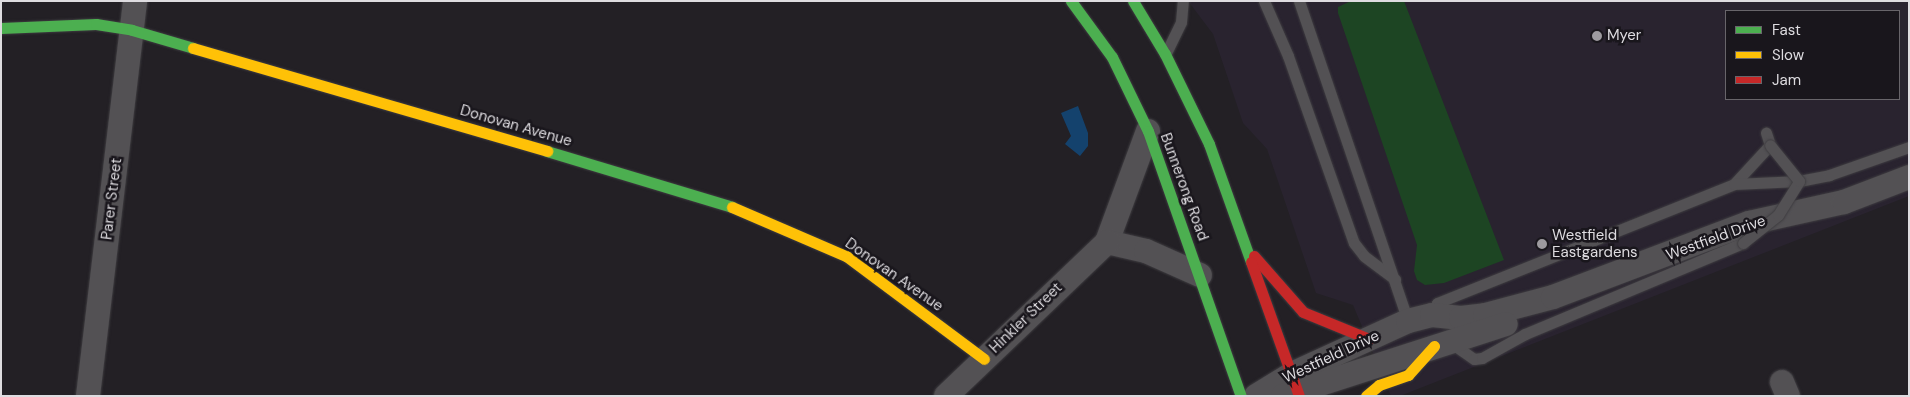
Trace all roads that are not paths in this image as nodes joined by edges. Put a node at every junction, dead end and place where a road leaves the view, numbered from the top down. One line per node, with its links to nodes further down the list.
1 (136, 1): 8 (street, Parer Street)
2 (1071, 1): 10 (main road, Bunnerong Road)
3 (1134, 1): 9 (main road)
4 (1183, 1): 9 (lane)
5 (1264, 1): 20 (lane)
6 (1299, 1): 20 (lane)
7 (1, 28): 8 (main road, Donovan Avenue)
8 (132, 30): 26 (main road, Donovan Avenue); 28 (street, Parer Street)
9 (1165, 54): 18 (main road)
10 (1148, 132): 17 (street, Hinkler Street); 19 (main road, Bunnerong Road)
11 (1766, 133): 12 (lane)
12 (1770, 145): 15 (lane, bridge); 16 (lane)
13 (1909, 147): 15 (lane)
14 (1909, 177): 21 (street, Westfield Drive)
15 (1800, 181): 16 (lane); 25 (lane, bridge)
16 (1734, 184): 22 (lane)
17 (1107, 242): 19 (street); 26 (street, Hinkler Street)
18 (1249, 252): 24 (main road); 27 (main road)
19 (1200, 275): 30 (main road, Bunnerong Road)
20 (1395, 278): 23 (lane)
21 (1553, 297): 22 (street, Westfield Drive); 25 (street, Westfield Drive)
22 (1432, 315): 23 (street, Westfield Drive)
23 (1408, 321): 24 (street, Westfield Drive)
24 (1369, 339): 27 (street, Westfield Drive)
25 (1440, 344): 27 (street, Westfield Drive); 32 (main road)
26 (984, 359): 29 (street, Hinkler Street)
27 (1293, 390): 31 (street, Westfield Drive)
28 (88, 396)
29 (946, 396)
30 (1241, 396)
31 (1256, 396)
32 (1366, 396)

